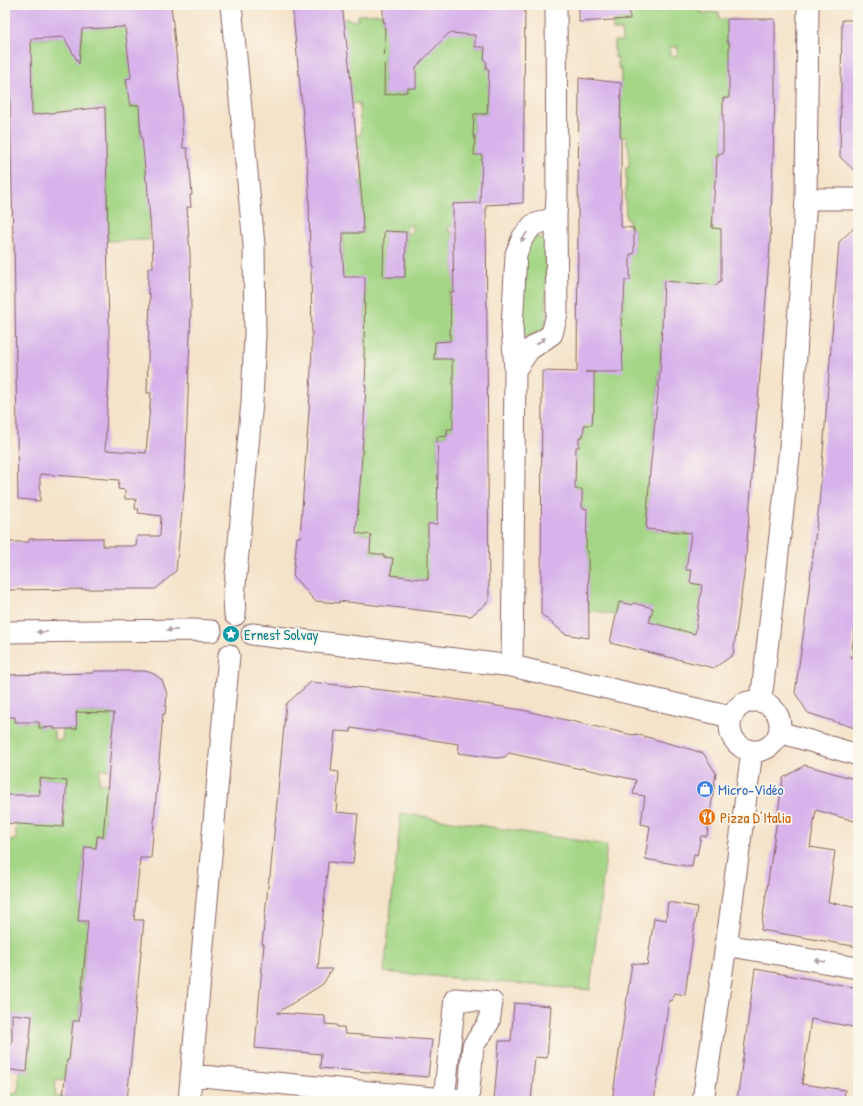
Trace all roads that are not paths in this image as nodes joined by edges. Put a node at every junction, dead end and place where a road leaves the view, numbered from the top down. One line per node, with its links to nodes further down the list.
1 (231, 5): 8 (street)
2 (556, 5): 6 (street)
3 (808, 5): 4 (street)
4 (806, 198): 5 (street); 14 (street)
5 (858, 199)
6 (556, 217): 7 (street, one-way to 6); 7 (street, one-way to 7)
7 (515, 370): 13 (street)
8 (235, 615): 9 (street); 11 (street)
9 (211, 631): 10 (street, one-way to 10); 12 (street)
10 (5, 632)
11 (252, 634): 12 (street); 13 (street)
12 (229, 655): 21 (street)
13 (512, 666): 15 (street)
14 (760, 701): 15 (street); 16 (street)
15 (731, 717): 17 (street)
16 (779, 732): 17 (street); 18 (street)
17 (752, 751): 19 (street)
18 (858, 755)
19 (726, 945): 20 (street, one-way to 19); 24 (street)
20 (858, 968)
21 (191, 1075): 22 (street); 23 (street)
22 (444, 1099): 22 (street)
23 (189, 1101)
24 (703, 1101)

